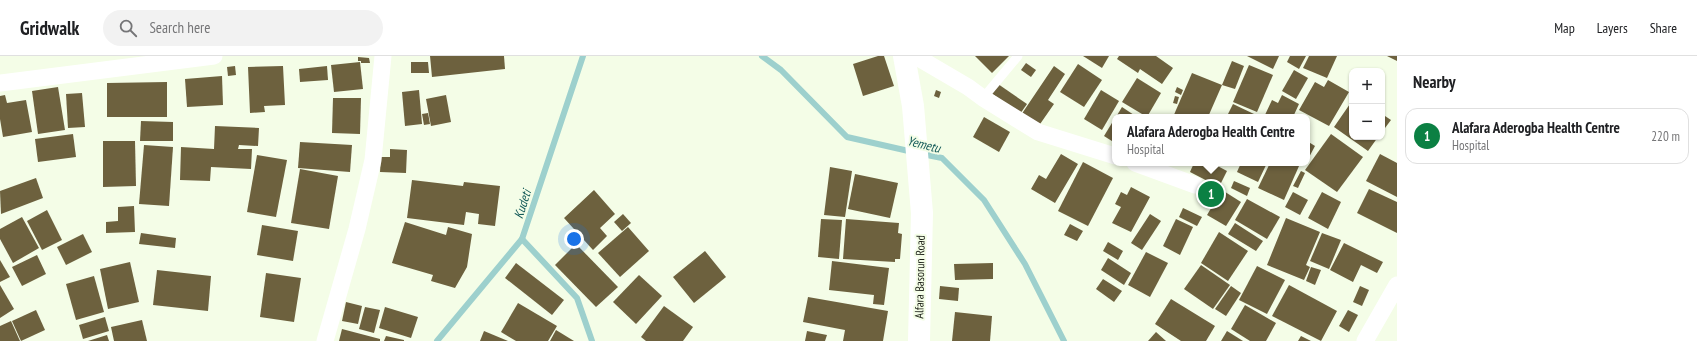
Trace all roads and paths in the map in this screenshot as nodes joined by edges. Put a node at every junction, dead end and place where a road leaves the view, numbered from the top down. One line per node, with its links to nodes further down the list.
1 (214, 56): 6 (street)
2 (383, 56): 12 (street)
3 (904, 56): 13 (street, Alfara Basorun Road)
4 (915, 56): 7 (street)
5 (1018, 56): 7 (lane)
6 (0, 83)
7 (983, 98): 8 (street)
8 (1112, 155)
9 (1143, 166): 10 (street)
10 (1195, 185)
11 (1397, 285): 14 (street)
12 (324, 341)
13 (919, 341)
14 (1365, 341)

